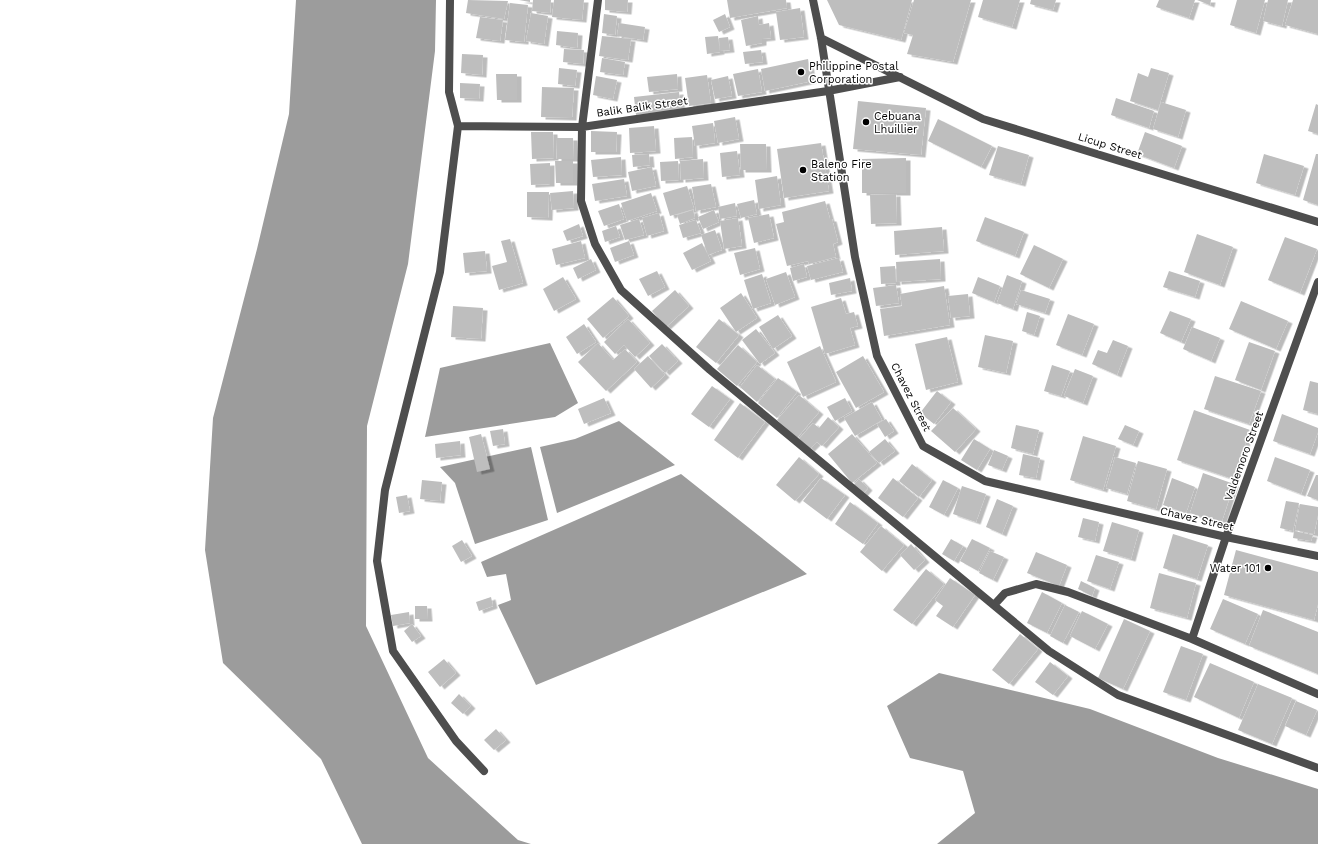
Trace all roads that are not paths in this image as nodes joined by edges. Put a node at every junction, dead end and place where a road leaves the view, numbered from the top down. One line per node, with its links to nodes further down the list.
1 (450, 0): 7 (street)
2 (598, 0): 8 (street)
3 (813, 0): 4 (street, Chavez Street)
4 (821, 38): 5 (street, Licup Street); 6 (street, Chavez Street)
5 (900, 77): 6 (street); 9 (street, Licup Street)
6 (828, 91): 8 (street, Balik Balik Street); 11 (street, Chavez Street)
7 (458, 126): 8 (street, Balik Balik Street); 17 (street)
8 (582, 127): 13 (street)
9 (1318, 222)
10 (1318, 282): 11 (street, Valdemoro Street)
11 (1226, 538): 12 (street, Chavez Street); 14 (street, Valdemoro Street)
12 (1318, 556)
13 (994, 605): 14 (street); 16 (street)
14 (1192, 639): 15 (street)
15 (1318, 694)
16 (1318, 768)
17 (484, 771)

